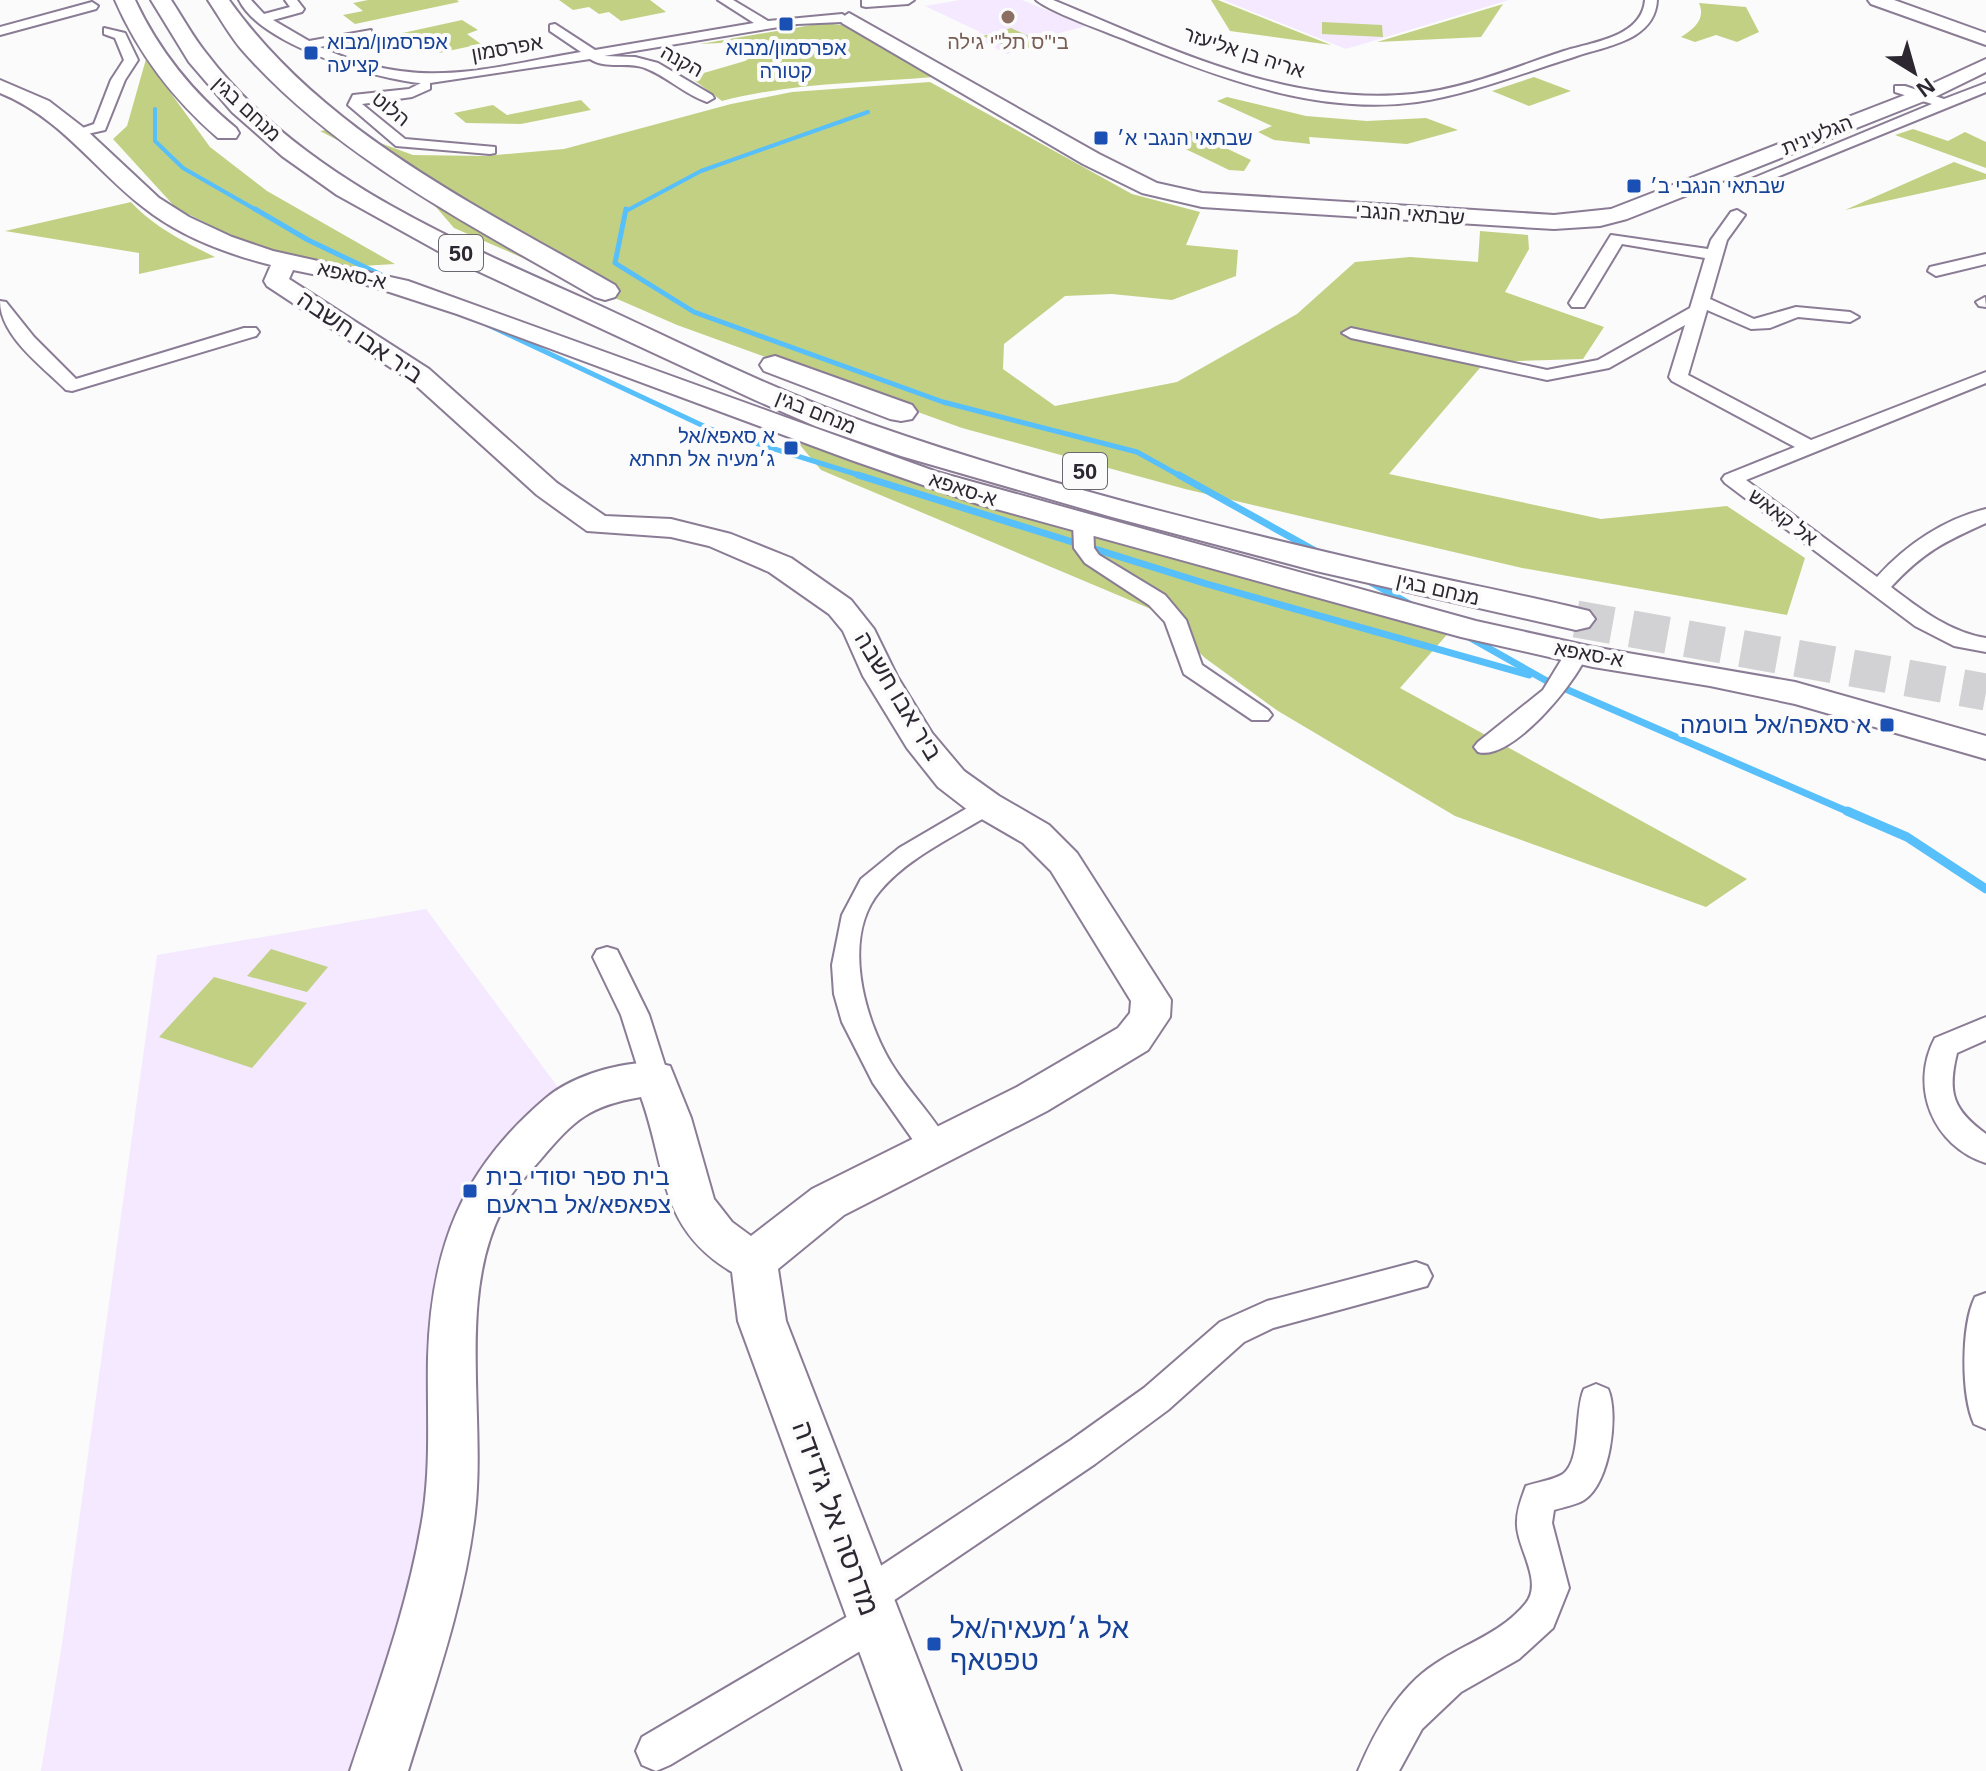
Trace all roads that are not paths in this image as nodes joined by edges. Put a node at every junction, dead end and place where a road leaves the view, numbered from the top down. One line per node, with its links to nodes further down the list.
1 (125, 0): 46 (highway)
2 (161, 0): 46 (highway, מנחם בגין / 50)
3 (186, 0): 38 (highway, מנחם בגין / 50)
4 (218, 0): 38 (highway)
5 (245, 0): 15 (street, אפרסמון)
6 (291, 0): 15 (street)
7 (724, 0): 17 (street)
8 (909, 0): 14 (street, אפרסמון)
9 (1651, 0): 12 (street, אריה בן אליעזר)
10 (1877, 0): 24 (street)
11 (1923, 0): 16 (street)
12 (1048, 1)
13 (92, 6): 19 (street)
14 (852, 8): 17 (street, אפרסמון); 27 (street, שבתאי הנגבי); 27 (street, שבתאי הנגבי)
15 (262, 19): 22 (street, אפרסמון)
16 (1986, 21)
17 (766, 25): 23 (street, אפרסמון)
18 (555, 28): 23 (street)
19 (0, 31)
20 (109, 31): 30 (street)
21 (366, 33): 22 (street)
22 (305, 46): 25 (street, אפרסמון)
23 (592, 54): 25 (street, אפרסמון); 28 (street, הקנה)
24 (1983, 62): 27 (street, שבתאי הנגבי); 29 (street, הגלעינית)
25 (434, 80): 31 (street, הלוט)
26 (0, 86): 30 (street, א-סאפא)
27 (1910, 92): 29 (street)
28 (707, 98)
29 (1945, 104): 32 (street, הגלעינית)
30 (79, 134): 36 (street, א-סאפא)
31 (490, 150)
32 (1752, 182)
33 (1737, 215): 34 (street)
34 (1714, 255): 39 (street); 41 (street)
35 (1986, 259): 37 (street)
36 (284, 263): 49 (street, א-סאפא); 56 (street, ביר אבו חשבה)
37 (1936, 271)
38 (605, 291): 46 (highway, מנחם בגין / 50)
39 (1578, 303)
40 (0, 306): 43 (street)
41 (1698, 306): 42 (street); 44 (street); 47 (street)
42 (1850, 317)
43 (250, 332)
44 (1351, 333)
45 (1986, 377): 47 (street, אל קאאש)
46 (825, 418)
47 (1809, 447): 50 (street, אל קאאש)
48 (1986, 515): 50 (street)
49 (1083, 522): 52 (street, א-סאפא); 53 (street)
50 (1878, 588): 51 (street, אל קאאש)
51 (1986, 645)
52 (1576, 654): 54 (street); 55 (street, א-סאפא)
53 (1260, 715)
54 (1486, 747)
55 (1986, 748)
56 (986, 805): 60 (street); 60 (street, ביר אבו חשבה)
57 (607, 957): 59 (street)
58 (1986, 1028): 61 (street)
59 (655, 1078): 62 (street); 70 (street)
60 (936, 1148): 62 (street, ביר אבו חשבה)
61 (1986, 1151)
62 (754, 1261): 67 (street, מדרסה אל ג'דידה)
63 (1416, 1276): 67 (street)
64 (1986, 1307): 66 (street)
65 (1596, 1400): 71 (street)
66 (1986, 1413)
67 (869, 1610): 68 (street); 69 (street, מדרסה אל ג'דידה)
68 (656, 1751)
69 (918, 1762)
70 (379, 1771)
71 (1378, 1771)

